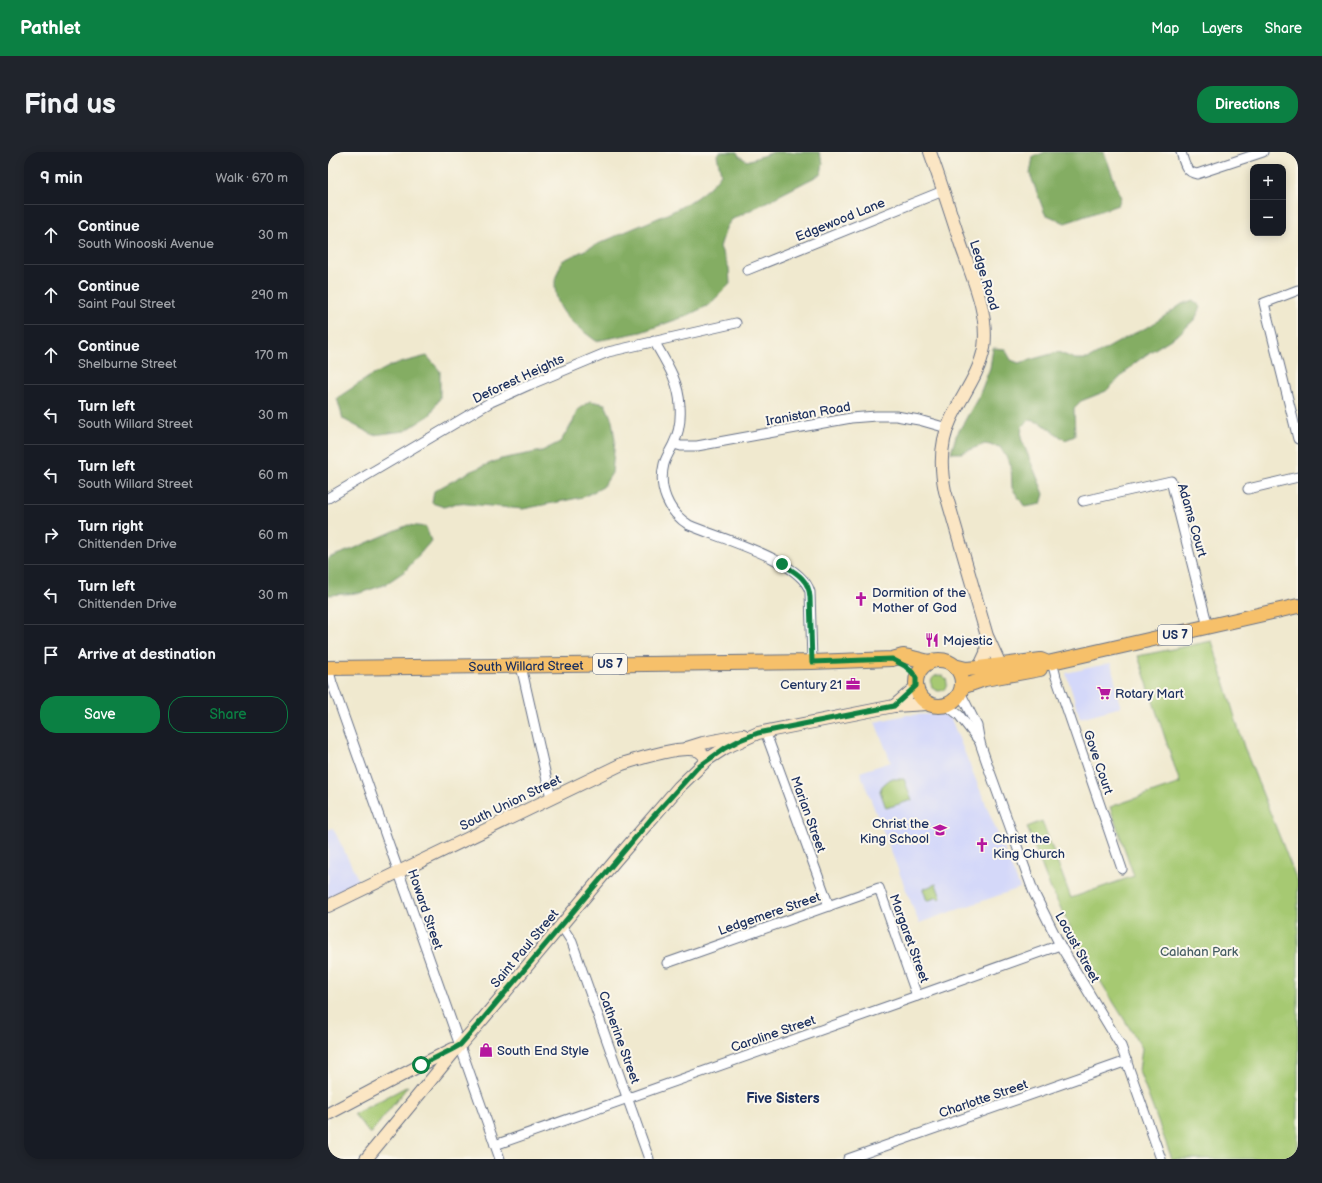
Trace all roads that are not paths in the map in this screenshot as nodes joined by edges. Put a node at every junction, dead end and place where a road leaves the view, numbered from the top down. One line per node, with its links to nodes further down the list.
1 (930, 152): 4 (main road, Ledge Road)
2 (1181, 152): 3 (street)
3 (1263, 152)
4 (943, 191): 5 (street, Edgewood Lane); 9 (main road, Ledge Road)
5 (747, 270)
6 (1298, 290): 10 (street)
7 (736, 323): 8 (street, Deforest Heights)
8 (654, 341): 11 (street); 14 (street, Deforest Heights)
9 (947, 428): 11 (street, Iranistan Road); 18 (main road, Ledge Road)
10 (1298, 440)
11 (674, 444): 20 (street)
12 (1298, 477): 13 (street)
13 (1248, 489)
14 (328, 498)
15 (1083, 501): 17 (street, Adams Court)
16 (1298, 606): 17 (main road, US 7)
17 (1208, 627): 22 (main road, US 7)
18 (987, 636): 26 (main road, Ledge Road); 27 (main road, Ledge Road)
19 (892, 659): 20 (main road, South Willard Street / US 7); 21 (main road, South Willard Street / US 7); 28 (main road)
20 (812, 662): 23 (main road, South Willard Street / US 7)
21 (929, 662): 24 (main road); 28 (main road)
22 (1050, 663): 27 (main road, US 7); 38 (street, Gove Court)
23 (521, 666): 25 (main road, South Willard Street / US 7); 37 (street)
24 (954, 666): 26 (main road, US 7); 29 (main road)
25 (328, 668): 39 (street, Howard Street)
26 (979, 668): 27 (main road, US 7)
27 (999, 670): 29 (main road, US 7)
28 (916, 682): 30 (main road); 32 (main road)
29 (961, 689): 31 (main road); 34 (street, Locust Street)
30 (927, 704): 31 (main road); 32 (main road)
31 (946, 705): 34 (street, Locust Street)
32 (894, 706): 33 (main road)
33 (761, 732): 35 (main road); 36 (main road, Saint Paul Street); 42 (street, Marian Street)
34 (980, 743): 44 (street, Locust Street)
35 (682, 749): 36 (main road, South Union Street); 37 (main road, South Union Street)
36 (708, 759): 43 (main road, Saint Paul Street)
37 (551, 798): 39 (main road, South Union Street)
38 (1122, 870)
39 (399, 872): 41 (main road, South Union Street); 47 (street, Howard Street)
40 (879, 888): 42 (street, Ledgemere Street); 46 (street, Margaret Street)
41 (328, 906)
42 (829, 906): 45 (street, Ledgemere Street)
43 (561, 925): 47 (main road, Saint Paul Street); 49 (street, Catherine Street)
44 (1060, 944): 46 (street, Caroline Street); 48 (street, Locust Street)
45 (667, 963)
46 (917, 996): 49 (street, Caroline Street)
47 (460, 1045): 50 (main road); 51 (street, Howard Street); 52 (main road, Saint Paul Street)
48 (1127, 1061): 55 (street, Charlotte Street); 56 (street, Locust Street)
49 (628, 1098): 51 (street, Caroline Street); 54 (street, Catherine Street)
50 (328, 1114)
51 (495, 1145): 53 (street, Howard Street)
52 (366, 1159)
53 (500, 1159)
54 (649, 1159)
55 (848, 1159)
56 (1161, 1159)

